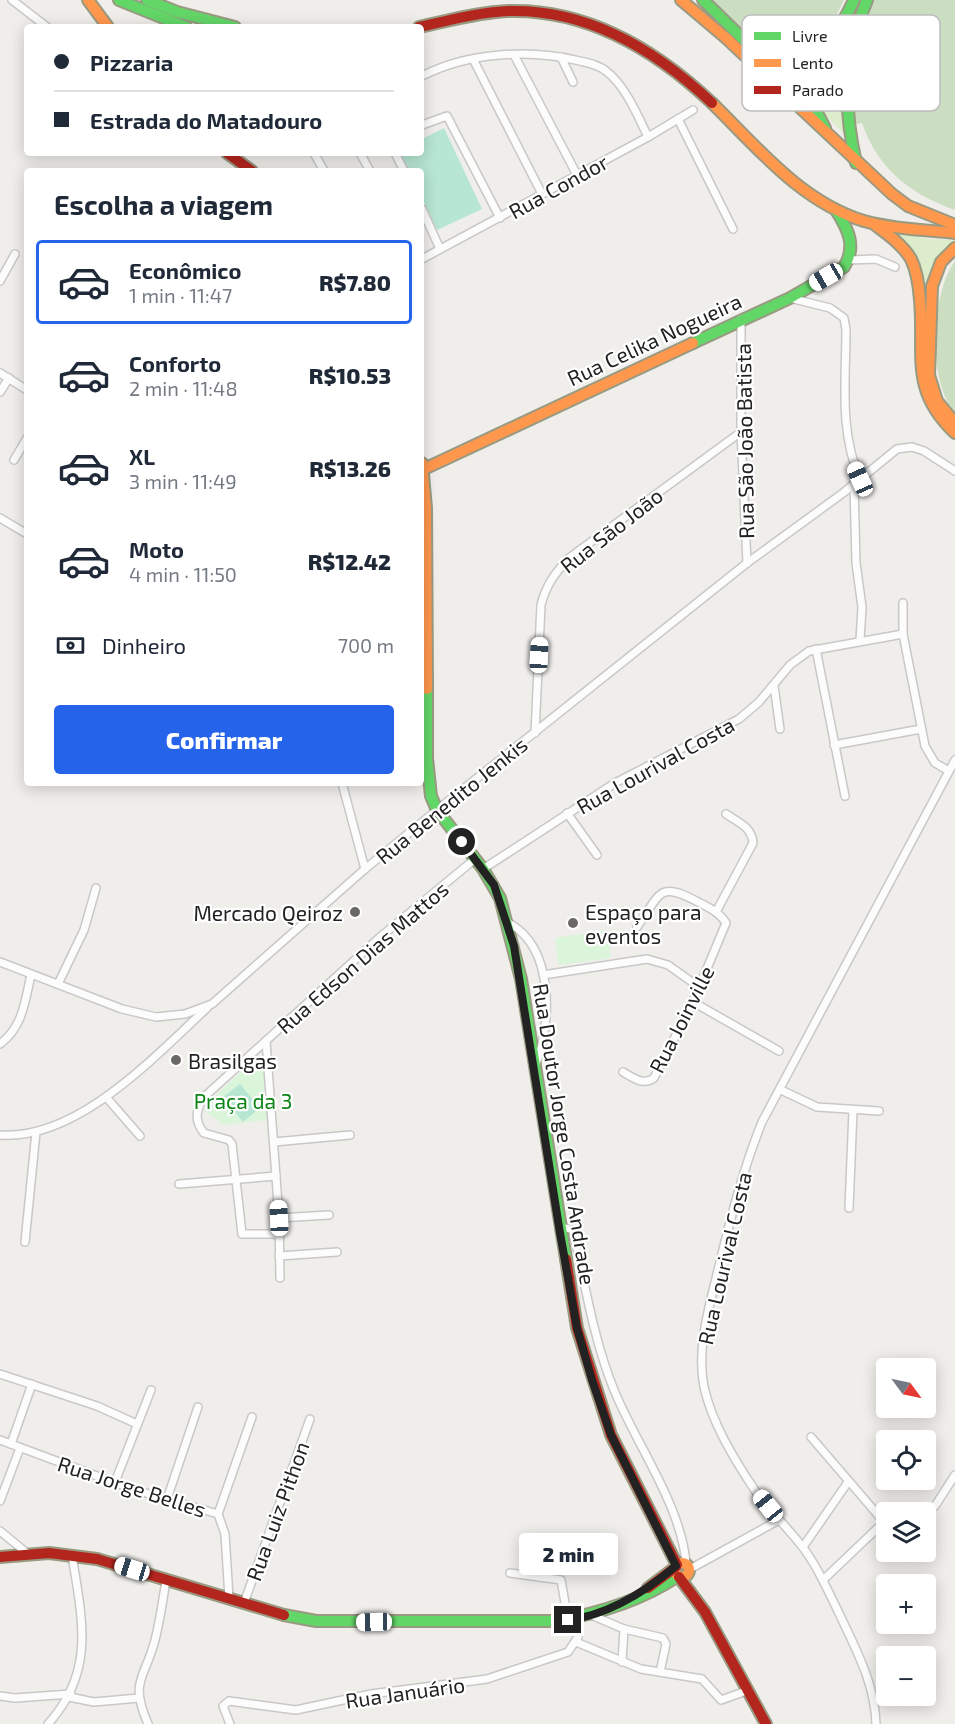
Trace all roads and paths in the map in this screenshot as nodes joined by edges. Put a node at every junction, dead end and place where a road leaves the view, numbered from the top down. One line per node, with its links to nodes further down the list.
1 (12, 0): 11 (street)
2 (88, 0): 12 (main road)
3 (119, 0): 13 (main road)
4 (147, 0): 14 (main road)
5 (681, 0): 17 (main road)
6 (703, 0): 16 (main road)
7 (854, 0): 9 (main road)
8 (867, 0): 10 (main road)
9 (846, 15)
10 (861, 15)
11 (43, 24)
12 (106, 24)
13 (179, 24)
14 (225, 24)
15 (424, 26): 36 (main road)
16 (742, 38)
17 (742, 53)
18 (514, 55): 19 (street); 20 (street); 34 (street)
19 (561, 57): 22 (street); 30 (street)
20 (473, 59): 21 (street); 35 (street)
21 (424, 75)
22 (573, 82)
23 (693, 110): 27 (street, Rua Condor)
24 (804, 111): 29 (main road)
25 (815, 111): 29 (main road)
26 (846, 111): 32 (main road)
27 (678, 119): 30 (street, Rua Condor); 41 (street)
28 (424, 124): 38 (street)
29 (828, 134): 32 (main road)
30 (648, 137): 34 (street, Rua Condor)
31 (231, 156): 33 (main road)
32 (856, 163): 40 (main road)
33 (248, 168)
34 (577, 175): 35 (street, Rua Condor)
35 (542, 194): 38 (street, Rua Condor)
36 (836, 210): 39 (main road); 47 (main road)
37 (424, 213): 44 (street)
38 (500, 218): 44 (street, Rua Condor)
39 (874, 224): 42 (main road); 58 (main road)
40 (955, 225)
41 (733, 229)
42 (955, 233)
43 (955, 248): 56 (main road)
44 (440, 249): 46 (street, Rua Condor)
45 (15, 254): 49 (street)
46 (424, 258)
47 (849, 260): 48 (street); 50 (main road, Rua Celika Nogueira)
48 (895, 267)
49 (0, 281)
50 (790, 298): 51 (main road, Rua Celika Nogueira); 63 (street)
51 (741, 319): 57 (street, Rua São João Batista); 61 (main road, Rua Celika Nogueira)
52 (0, 373): 53 (street)
53 (9, 378): 54 (street); 55 (street)
54 (24, 388)
55 (0, 392)
56 (955, 423)
57 (741, 432): 67 (street, Rua São João Batista); 75 (street, Rua São João)
58 (955, 432)
59 (24, 443): 60 (street)
60 (14, 460)
61 (424, 466)
62 (955, 471): 63 (street, Rua Benedito Jenkis)
63 (857, 482): 67 (street, Rua Benedito Jenkis); 70 (street)
64 (424, 488): 81 (main road, Rua Doutor Jorge Costa Andrade)
65 (0, 519): 66 (street)
66 (24, 532)
67 (747, 563): 75 (street, Rua Benedito Jenkis)
68 (903, 603): 69 (street)
69 (903, 634): 70 (street, Rua Lourival Costa); 74 (street)
70 (860, 640): 71 (street, Rua Lourival Costa)
71 (816, 649): 72 (street, Rua Lourival Costa); 76 (street)
72 (774, 686): 73 (street); 82 (street, Rua Lourival Costa)
73 (780, 729)
74 (921, 729): 76 (street); 78 (street)
75 (535, 733): 81 (street, Rua Benedito Jenkis)
76 (834, 745): 80 (street)
77 (955, 760): 78 (street, Rua Lourival Costa)
78 (949, 771): 104 (street, Rua Lourival Costa)
79 (343, 786): 86 (street)
80 (845, 796)
81 (436, 810): 85 (main road, Rua Doutor Jorge Costa Andrade); 86 (street, Rua Benedito Jenkis)
82 (567, 813): 84 (street); 87 (street, Rua Lourival Costa)
83 (726, 814): 89 (street)
84 (597, 855)
85 (475, 859): 87 (main road, Rua Doutor Jorge Costa Andrade); 99 (street, Rua Edson Dias Mattos)
86 (365, 869): 98 (street, Rua Benedito Jenkis)
87 (483, 869): 90 (main road, Rua Doutor Jorge Costa Andrade)
88 (96, 888): 95 (street)
89 (716, 912): 91 (street); 96 (street, Rua Joinville)
90 (508, 923): 94 (street); 102 (main road, Rua Doutor Jorge Costa Andrade)
91 (637, 927)
92 (0, 962): 93 (street, Rua Benedito Jenkis)
93 (31, 975): 95 (street, Rua Benedito Jenkis); 100 (street)
94 (543, 975): 96 (street); 102 (street)
95 (58, 984): 98 (street, Rua Benedito Jenkis)
96 (699, 987): 97 (street, Rua Joinville)
97 (693, 1002): 101 (street); 103 (street, Rua Joinville)
98 (212, 1004): 105 (street)
99 (266, 1041): 112 (street); 114 (street, Rua Edson Dias Mattos)
100 (0, 1044)
101 (779, 1051)
102 (534, 1069): 119 (main road, Rua Doutor Jorge Costa Andrade)
103 (623, 1072)
104 (781, 1090): 106 (street); 144 (street, Rua Lourival Costa)
105 (106, 1097): 108 (street); 111 (street)
106 (853, 1111): 107 (street); 116 (street)
107 (879, 1111)
108 (36, 1132): 109 (street); 121 (street)
109 (0, 1135)
110 (350, 1135): 112 (street)
111 (140, 1136)
112 (274, 1142): 113 (street)
113 (276, 1176): 114 (street); 118 (street)
114 (235, 1179): 115 (street); 120 (street)
115 (179, 1184)
116 (849, 1208)
117 (329, 1215): 118 (street)
118 (279, 1218): 120 (street)
119 (559, 1226): 151 (main road, Rua Doutor Jorge Costa Andrade); 151 (street)
120 (279, 1234): 123 (street)
121 (25, 1242)
122 (337, 1252): 123 (street)
123 (279, 1256): 124 (street)
124 (280, 1278)
125 (0, 1374): 126 (street)
126 (32, 1383): 131 (street); 134 (street)
127 (151, 1390): 131 (street)
128 (198, 1407): 139 (street)
129 (252, 1417): 143 (street)
130 (310, 1419): 156 (street, Rua Luiz Pithon)
131 (137, 1424): 137 (street)
132 (811, 1437): 138 (street)
133 (0, 1440): 134 (street, Rua Jorge Belles)
134 (11, 1444): 135 (street, Rua Jorge Belles)
135 (20, 1448): 137 (street, Rua Jorge Belles); 140 (street)
136 (955, 1476): 141 (street)
137 (115, 1482): 139 (street, Rua Jorge Belles)
138 (848, 1482): 142 (street); 147 (street)
139 (167, 1499): 143 (street, Rua Jorge Belles)
140 (0, 1501)
141 (936, 1503)
142 (876, 1512)
143 (218, 1514): 155 (street, Rua Jorge Belles)
144 (779, 1520): 147 (street, Rua Lourival Costa); 151 (street)
145 (876, 1530): 154 (street)
146 (0, 1531): 148 (street)
147 (802, 1547): 154 (street, Rua Lourival Costa)
148 (28, 1554): 149 (main road); 150 (main road)
149 (72, 1555): 153 (main road); 165 (street)
150 (0, 1557)
151 (682, 1569): 157 (main road); 163 (main road, Rua Doutor Jorge Costa Andrade)
152 (510, 1573): 158 (street)
153 (166, 1580): 155 (main road); 166 (street)
154 (823, 1580): 171 (street, Rua Lourival Costa)
155 (229, 1599): 156 (main road)
156 (244, 1604): 158 (main road)
157 (591, 1615): 158 (main road); 159 (street)
158 (574, 1619): 160 (street)
159 (624, 1629): 161 (street); 162 (street)
160 (576, 1642): 161 (street); 169 (street, Rua Januário)
161 (622, 1662): 162 (street)
162 (660, 1672): 163 (street)
163 (749, 1690): 170 (main road, Rua Doutor Jorge Costa Andrade)
164 (0, 1696): 165 (street)
165 (70, 1696): 166 (street); 167 (street)
166 (140, 1698): 168 (street)
167 (48, 1724)
168 (148, 1724)
169 (230, 1724)
170 (766, 1724)
171 (876, 1724)

